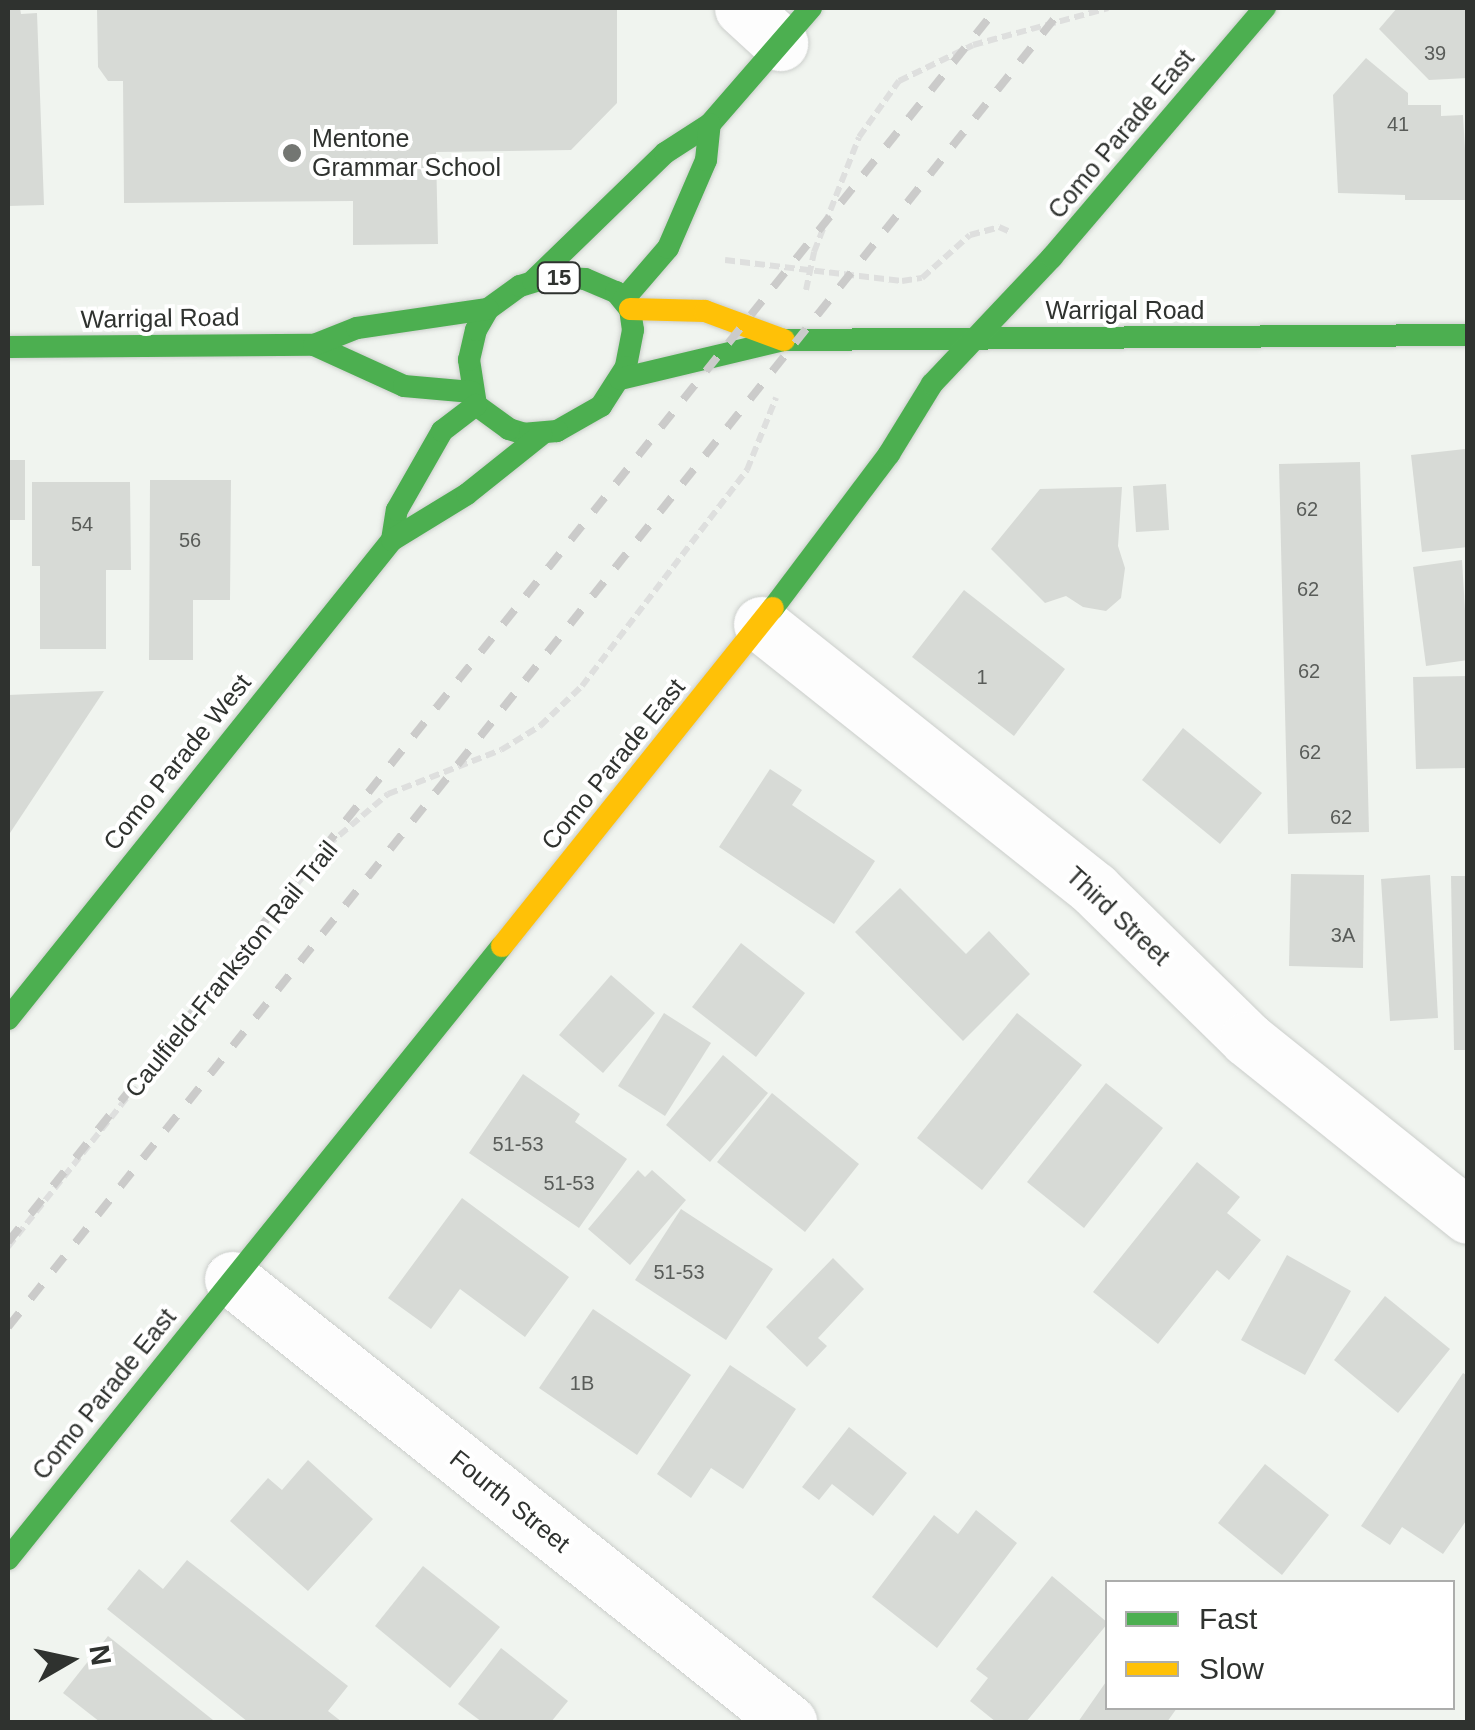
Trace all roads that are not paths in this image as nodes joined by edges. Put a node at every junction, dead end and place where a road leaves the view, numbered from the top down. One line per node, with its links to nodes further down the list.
1 (1265, 8): 8 (street, Como Parade East)
2 (777, 20): 3 (street)
3 (710, 124): 4 (street); 5 (street)
4 (533, 280): 5 (street, 15); 6 (street, 15)
5 (627, 304): 9 (street, Warrigal Road / 15); 12 (street)
6 (488, 309): 10 (street, Warrigal Road / 15); 13 (street)
7 (1468, 335): 8 (street, Warrigal Road / 15)
8 (977, 338): 9 (street, Warrigal Road / 15); 16 (street, Como Parade East)
9 (789, 340): 12 (street, Warrigal Road / 15)
10 (314, 345): 11 (street, Warrigal Road / 15); 13 (street, Warrigal Road / 15)
11 (8, 348)
12 (620, 378): 14 (street)
13 (474, 398): 14 (street, 15); 15 (street, Como Parade West)
14 (541, 434): 15 (street, Como Parade West)
15 (392, 540): 17 (street, Como Parade West)
16 (762, 624): 18 (street, Third Street); 19 (street, Como Parade East)
17 (8, 1019)
18 (1468, 1216)
19 (232, 1279): 20 (street, Como Parade East); 21 (street, Fourth Street)
20 (8, 1560)
21 (789, 1722)

